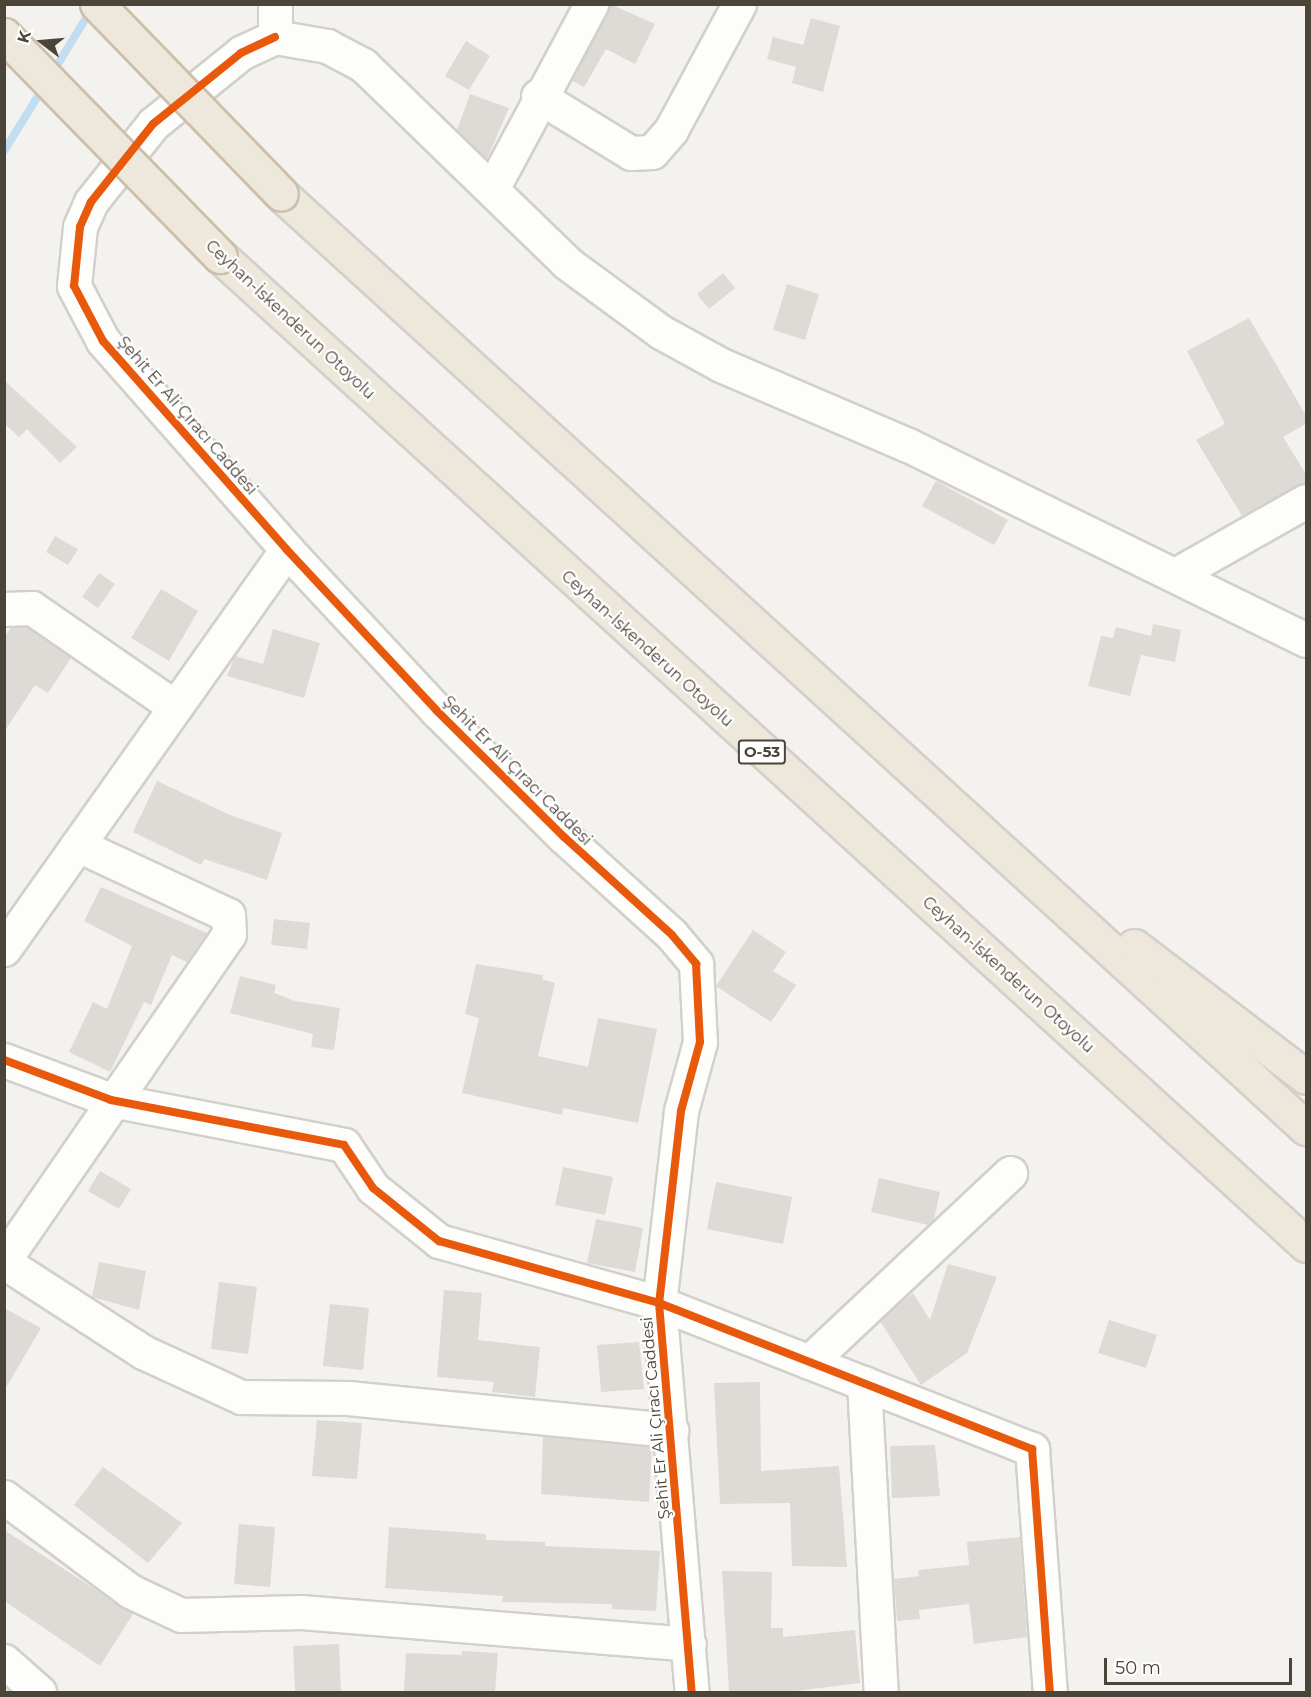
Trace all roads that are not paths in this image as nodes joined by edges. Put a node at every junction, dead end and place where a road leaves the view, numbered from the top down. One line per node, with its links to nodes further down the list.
1 (97, 4): 15 (highway, bridge)
2 (275, 4): 6 (street)
3 (591, 4): 7 (street)
4 (739, 4): 7 (street)
5 (4, 34): 23 (highway, Ceyhan-İskenderun Otoyolu / O-53, bridge)
6 (275, 37): 8 (street); 10 (street, Şehit Er Ali Çıracı Caddesi)
7 (538, 96): 8 (street)
8 (492, 189): 11 (street)
9 (1306, 501): 11 (street)
10 (287, 550): 14 (street); 25 (street, Şehit Er Ali Çıracı Caddesi)
11 (1175, 575): 13 (street)
12 (4, 609): 14 (street)
13 (1306, 640)
14 (175, 707): 16 (street)
15 (897, 758): 19 (highway); 21 (highway)
16 (78, 845): 17 (street); 20 (street)
17 (4, 948)
18 (4, 1060): 20 (street)
19 (1306, 1077)
20 (111, 1100): 24 (street); 25 (street)
21 (1306, 1128)
22 (1010, 1173): 26 (street)
23 (1306, 1245)
24 (4, 1261): 28 (street)
25 (659, 1303): 26 (street); 28 (street, Şehit Er Ali Çıracı Caddesi)
26 (809, 1362): 27 (street)
27 (864, 1383): 34 (street); 35 (street)
28 (671, 1430): 30 (street, Şehit Er Ali Çıracı Caddesi)
29 (4, 1497): 30 (street)
30 (689, 1644): 33 (street, Şehit Er Ali Çıracı Caddesi)
31 (4, 1661): 32 (street)
32 (39, 1692)
33 (692, 1692)
34 (881, 1692)
35 (1050, 1692)

